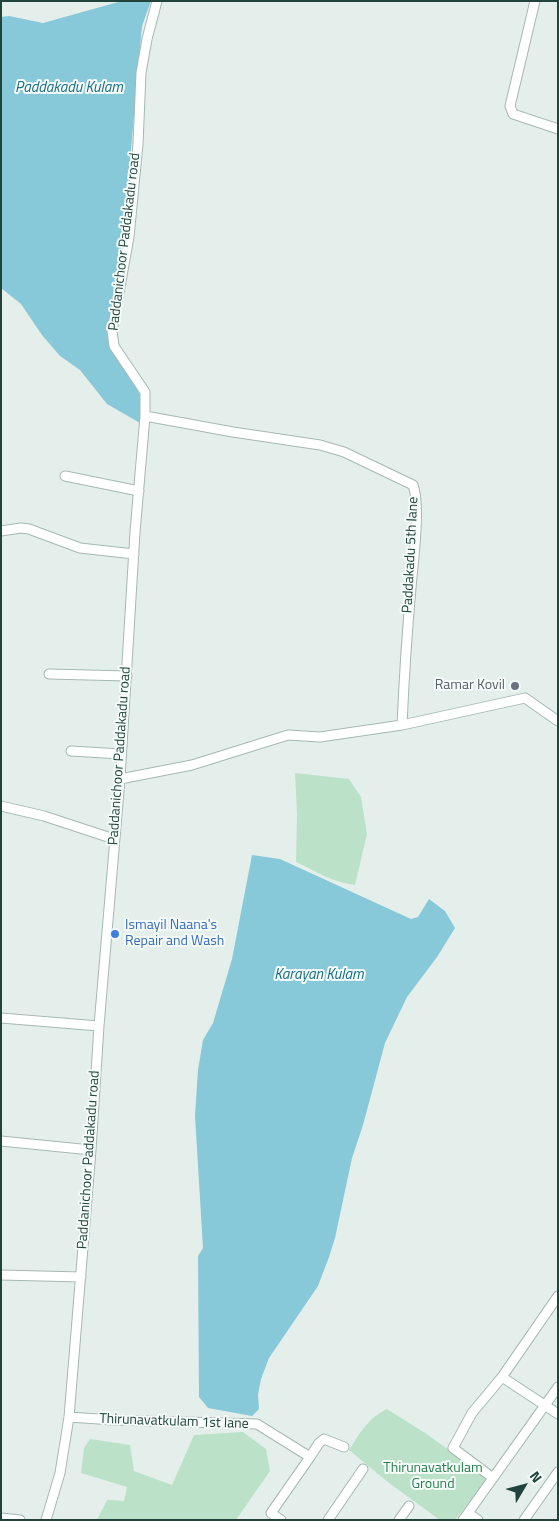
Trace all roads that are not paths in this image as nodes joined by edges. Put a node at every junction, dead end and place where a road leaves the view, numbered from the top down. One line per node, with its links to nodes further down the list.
1 (157, 1): 4 (street, Paddanichoor Paddakadu road)
2 (535, 1): 3 (street)
3 (558, 129)
4 (145, 416): 6 (street, Paddanichoor Paddakadu road); 12 (street, Paddakadu 5th lane)
5 (66, 476): 6 (street)
6 (140, 492): 8 (street, Paddanichoor Paddakadu road)
7 (1, 530): 8 (street)
8 (134, 554): 10 (street, Paddanichoor Paddakadu road)
9 (49, 674): 10 (street)
10 (127, 676): 14 (street, Paddanichoor Paddakadu road)
11 (558, 721): 12 (street)
12 (402, 725): 15 (street)
13 (71, 751): 14 (street)
14 (121, 754): 15 (street, Paddanichoor Paddakadu road)
15 (120, 779): 17 (street, Paddanichoor Paddakadu road)
16 (1, 806): 17 (street)
17 (114, 839): 19 (street, Paddanichoor Paddakadu road)
18 (1, 1018): 19 (street)
19 (99, 1026): 21 (street, Paddanichoor Paddakadu road)
20 (1, 1141): 21 (street)
21 (91, 1150): 23 (street, Paddanichoor Paddakadu road)
22 (1, 1274): 23 (street)
23 (81, 1277): 29 (street, Paddanichoor Paddakadu road)
24 (558, 1296): 25 (street)
25 (502, 1377): 27 (street); 34 (street)
26 (558, 1387): 27 (street)
27 (545, 1405): 28 (street); 34 (street)
28 (558, 1414)
29 (70, 1417): 31 (street, Thirunavatkulam 1st lane); 40 (street, Paddanichoor Paddakadu road)
30 (344, 1447): 31 (street)
31 (310, 1457): 36 (street)
32 (363, 1469): 42 (street)
33 (558, 1472): 45 (street)
34 (494, 1478): 37 (street)
35 (409, 1506): 43 (street)
36 (269, 1516): 41 (street)
37 (466, 1516): 44 (street)
38 (1, 1518): 39 (street)
39 (20, 1520)
40 (46, 1520)
41 (281, 1520)
42 (328, 1520)
43 (399, 1520)
44 (478, 1520)
45 (524, 1520)

